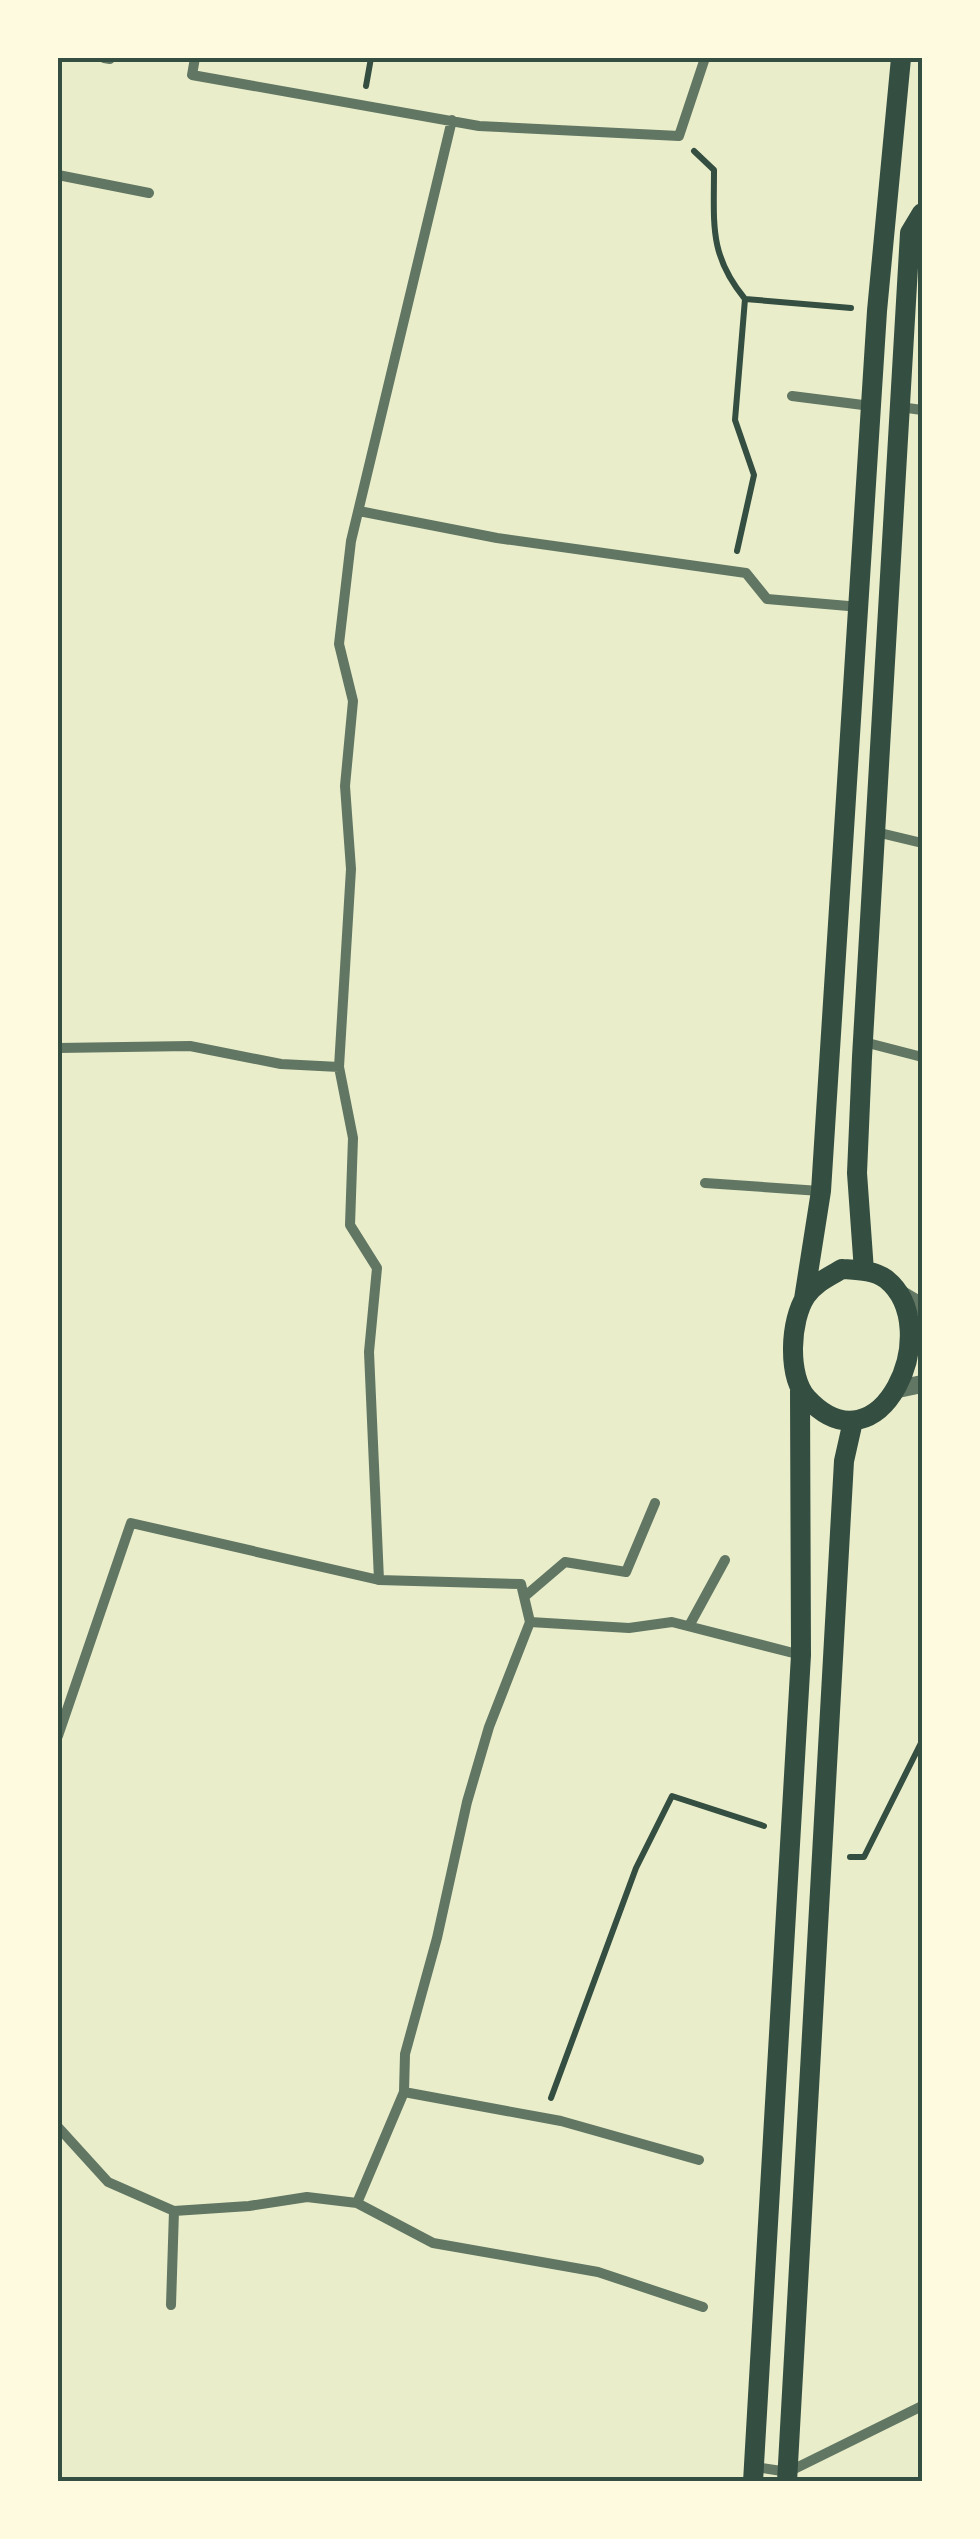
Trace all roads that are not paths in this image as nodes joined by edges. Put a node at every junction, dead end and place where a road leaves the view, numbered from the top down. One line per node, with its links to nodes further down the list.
1 (196, 58): 4 (street)
2 (705, 58): 4 (street)
3 (900, 67): 9 (main road)
4 (452, 120): 12 (street)
5 (58, 175): 6 (street)
6 (149, 193)
7 (922, 213): 10 (main road)
8 (792, 396): 9 (street)
9 (872, 406): 13 (main road)
10 (900, 407): 11 (street); 14 (main road)
11 (922, 410)
12 (359, 511): 13 (street); 19 (street)
13 (860, 607): 21 (main road)
14 (876, 832): 15 (street); 16 (main road)
15 (922, 844)
16 (864, 1042): 18 (street); 22 (main road)
17 (58, 1048): 19 (street)
18 (922, 1057)
19 (339, 1067): 32 (street)
20 (704, 1184): 21 (street)
21 (821, 1190): 24 (main road)
22 (864, 1271): 23 (main road); 24 (main road)
23 (900, 1294): 25 (street); 27 (main road)
24 (804, 1300): 28 (main road)
25 (922, 1307)
26 (922, 1384): 27 (street)
27 (898, 1389): 29 (main road)
28 (800, 1391): 29 (main road); 36 (main road)
29 (853, 1421): 47 (main road)
30 (655, 1503): 33 (street)
31 (726, 1560): 35 (street)
32 (379, 1580): 33 (street); 37 (street)
33 (524, 1597): 34 (street)
34 (530, 1622): 35 (street); 38 (street)
35 (689, 1626): 36 (street)
36 (801, 1655): 46 (main road)
37 (58, 1736)
38 (404, 2092): 40 (street); 41 (street)
39 (58, 2127): 42 (street)
40 (699, 2160)
41 (357, 2203): 42 (street); 44 (street)
42 (174, 2211): 43 (street)
43 (171, 2306)
44 (704, 2308)
45 (922, 2406): 47 (street)
46 (754, 2474): 47 (street)
47 (788, 2477)

